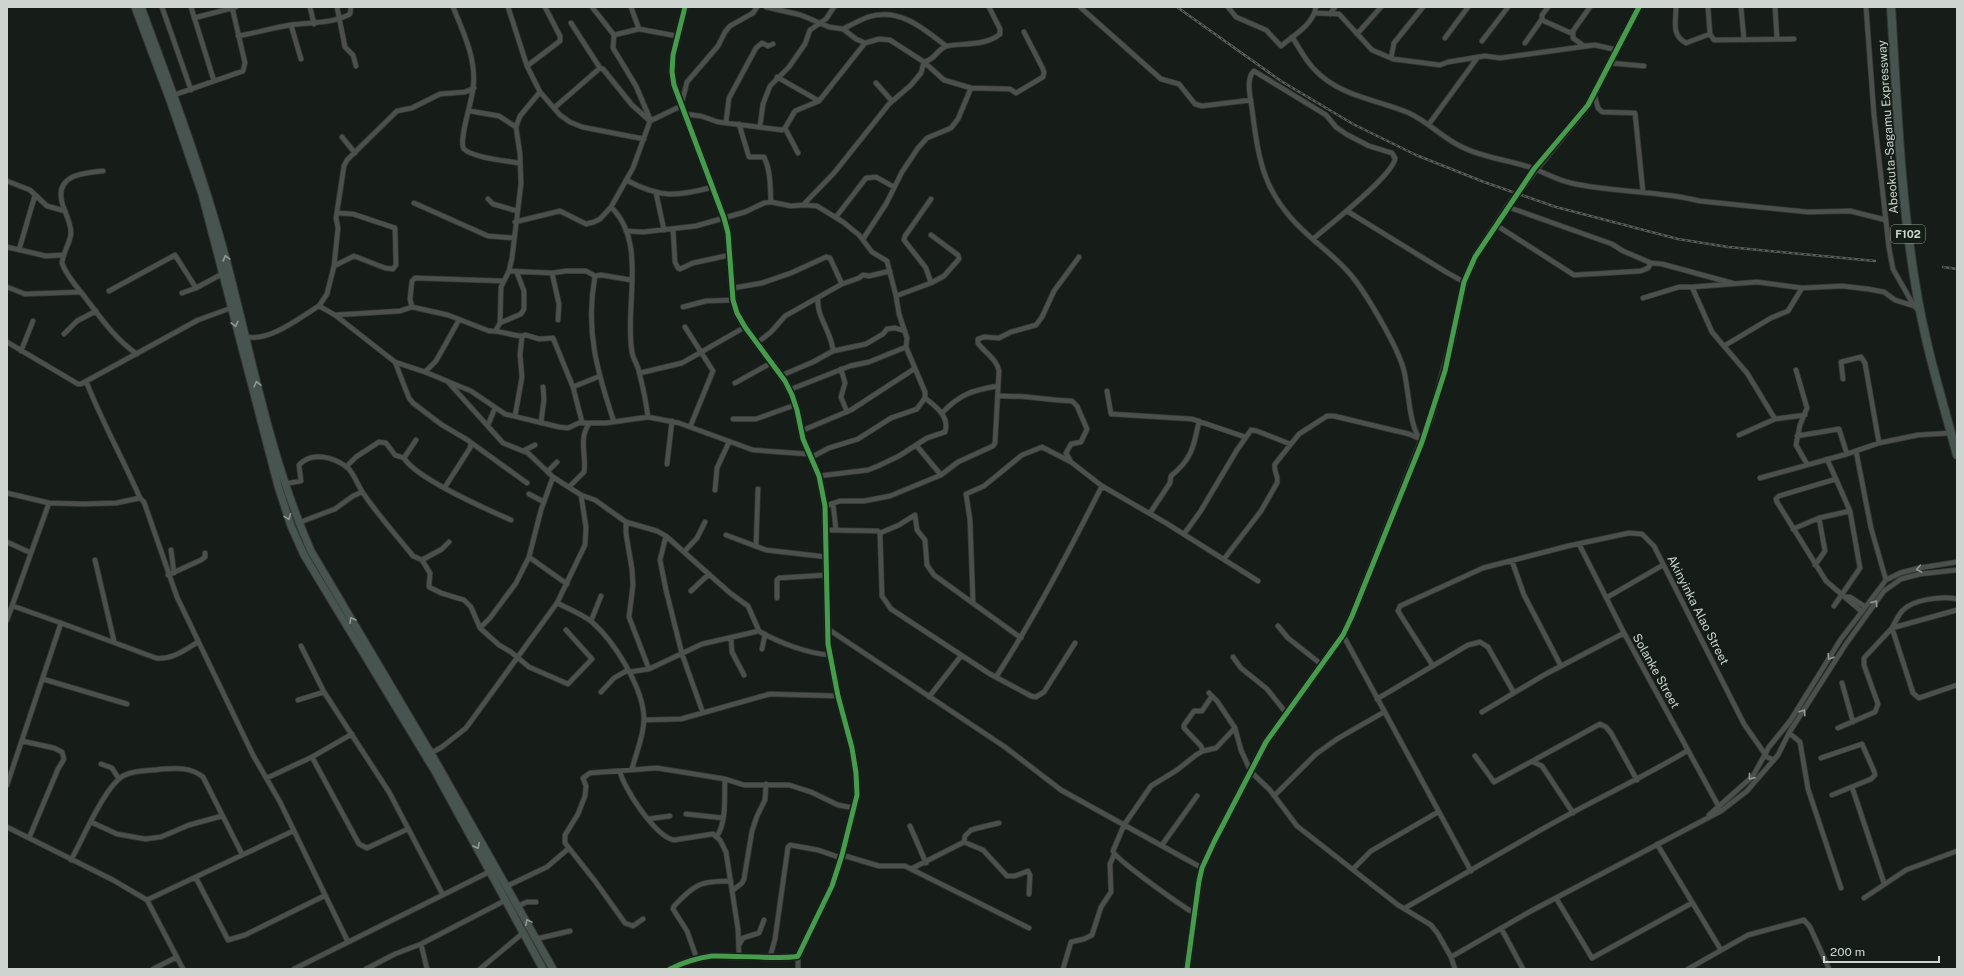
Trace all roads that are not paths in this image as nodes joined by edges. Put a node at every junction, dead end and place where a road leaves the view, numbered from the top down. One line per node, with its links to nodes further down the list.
1 (135, 7): 39 (main road)
2 (142, 7): 39 (main road)
3 (162, 7): 82 (street)
4 (191, 7): 40 (street)
5 (233, 7): 40 (street); 54 (street)
6 (310, 7): 45 (street)
7 (337, 7): 41 (street)
8 (351, 7): 41 (street)
9 (453, 7): 80 (street)
10 (509, 7): 74 (street)
11 (545, 7): 74 (street)
12 (592, 7): 53 (street)
13 (631, 7): 47 (street)
14 (685, 7): 55 (street)
15 (757, 7): 89 (street)
16 (766, 7): 43 (street)
17 (834, 7): 43 (street)
18 (989, 7): 66 (street)
19 (1080, 7): 86 (street)
20 (1228, 7): 56 (street)
21 (1316, 7): 37 (street)
22 (1335, 7): 38 (street)
23 (1381, 7): 50 (street)
24 (1422, 7): 69 (street)
25 (1468, 7): 57 (street)
26 (1507, 7): 61 (street)
27 (1548, 7): 42 (street)
28 (1590, 7): 51 (street)
29 (1639, 7): 67 (street)
30 (1676, 7): 52 (street)
31 (1708, 7): 52 (street)
32 (1741, 7): 60 (street)
33 (1775, 7): 58 (street)
34 (1866, 7): 127 (street)
35 (1891, 7): 173 (highway, Abeokuta-Sagamu Expressway / F102)
36 (1896, 7): 173 (highway, Abeokuta-Sagamu Expressway / F102)
37 (1315, 13): 38 (street); 56 (street)
38 (1330, 14): 50 (street)
39 (142, 16): 85 (main road); 148 (main road)
40 (194, 18): 78 (street)
41 (339, 18): 45 (street); 73 (street)
42 (1542, 19): 51 (street); 63 (street)
43 (821, 22): 48 (street); 77 (street)
44 (571, 23): 76 (street)
45 (314, 24): 46 (street)
46 (291, 25): 54 (street); 70 (street)
47 (639, 29): 53 (street); 55 (street)
48 (843, 29): 62 (street); 66 (street)
49 (1024, 32): 81 (street)
50 (1357, 34): 69 (street)
51 (1573, 34): 65 (street)
52 (1710, 34): 60 (street)
53 (614, 35): 93 (street)
54 (238, 36): 78 (street)
55 (677, 36): 89 (street)
56 (1292, 37): 96 (street)
57 (1444, 38)
58 (1777, 39): 59 (street); 60 (street)
59 (1794, 39)
60 (1744, 40)
61 (1482, 41)
62 (865, 43): 71 (street); 87 (street)
63 (1525, 43)
64 (773, 44): 94 (street)
65 (1594, 45): 67 (street); 68 (street)
66 (946, 46): 71 (street)
67 (1617, 50): 72 (street)
68 (1478, 57): 69 (street); 96 (street)
69 (1391, 58)
70 (301, 59)
71 (924, 62): 81 (street); 88 (street)
72 (1610, 63): 75 (street); 84 (street)
73 (356, 66)
74 (527, 66): 83 (street)
75 (1644, 66)
76 (600, 68): 90 (street); 93 (street)
77 (777, 77): 87 (street); 97 (street)
78 (214, 81): 82 (street)
79 (876, 83): 88 (street)
80 (474, 88): 91 (street); 102 (street)
81 (970, 88): 110 (street)
82 (191, 90): 85 (street)
83 (540, 92): 90 (street); 98 (street)
84 (1594, 93): 105 (street); 111 (street)
85 (174, 95): 185 (main road, one-way to 85)
86 (1251, 100): 123 (street); 136 (street)
87 (819, 101): 99 (street)
88 (892, 101): 118 (street)
89 (681, 106): 92 (street); 93 (street)
90 (554, 108): 101 (street)
91 (470, 110): 98 (street); 104 (street)
92 (684, 114): 94 (street); 109 (street)
93 (650, 121): 101 (street)
94 (726, 122): 95 (street)
95 (739, 124): 97 (street); 116 (street)
96 (1429, 124): 105 (street)
97 (760, 126): 99 (street)
98 (516, 127): 104 (street)
99 (785, 128): 103 (street)
100 (342, 137): 102 (street)
101 (644, 139): 107 (street)
102 (355, 153): 124 (street)
103 (798, 153)
104 (520, 163): 122 (street)
105 (1534, 169): 111 (street); 119 (street, bridge)
106 (103, 171): 121 (street)
107 (626, 180): 112 (street); 120 (street)
108 (7, 181): 113 (street)
109 (712, 187): 112 (street); 126 (street)
110 (894, 187): 125 (street); 135 (street)
111 (1643, 192): 127 (street)
112 (656, 193): 131 (street)
113 (35, 196): 121 (street); 138 (street)
114 (488, 199): 122 (street)
115 (931, 199): 153 (street)
116 (771, 202): 118 (street); 126 (street)
117 (414, 203): 134 (street)
118 (803, 205): 125 (street)
119 (1508, 206): 129 (street); 142 (street)
120 (611, 208): 128 (street); 132 (street)
121 (65, 211): 139 (street)
122 (517, 211): 128 (street)
123 (1347, 211): 136 (street); 152 (street)
124 (337, 213): 143 (street); 143 (street)
125 (836, 217): 135 (street)
126 (724, 218): 130 (street); 140 (street)
127 (1886, 220): 173 (street)
128 (515, 222): 134 (street)
129 (1496, 225): 142 (street); 152 (street)
130 (673, 229): 131 (street); 140 (street)
131 (664, 230): 132 (street)
132 (626, 231): 151 (street)
133 (931, 235): 153 (street)
134 (514, 238): 144 (street)
135 (863, 239): 145 (street)
136 (1312, 239): 237 (street)
137 (7, 247): 138 (street)
138 (19, 250): 139 (street)
139 (63, 255): 162 (street)
140 (730, 255): 159 (street)
141 (1079, 257): 207 (street)
142 (1651, 263): 154 (street)
143 (334, 266): 168 (street)
144 (509, 271): 146 (street); 150 (street)
145 (890, 271): 155 (street); 164 (street)
146 (517, 272): 147 (street); 178 (street)
147 (552, 273): 149 (street); 176 (street)
148 (222, 274): 158 (street); 171 (main road)
149 (595, 276): 151 (street); 201 (street)
150 (504, 280): 169 (street); 178 (street)
151 (631, 280): 200 (street)
152 (1464, 282): 237 (street)
153 (931, 283): 164 (street)
154 (1733, 283): 157 (street); 160 (street)
155 (842, 284): 159 (street); 165 (street)
156 (7, 287): 162 (street)
157 (1692, 287): 166 (street); 188 (street)
158 (196, 288): 161 (street); 163 (street)
159 (733, 288): 167 (street)
160 (1802, 288): 173 (street); 188 (street)
161 (109, 291)
162 (81, 292): 172 (street)
163 (182, 293)
164 (896, 296): 182 (street)
165 (818, 298): 187 (street); 191 (street)
166 (1644, 298)
167 (733, 300): 170 (street); 180 (street)
168 (319, 306): 174 (street); 185 (street)
169 (412, 307): 174 (street); 175 (street)
170 (683, 307)
171 (231, 308): 193 (street); 274 (main road, one-way to 274)
172 (96, 311): 183 (street); 193 (street)
173 (1919, 311): 232 (highway, Abeokuta-Sagamu Expressway / F102); 238 (highway, Abeokuta-Sagamu Expressway / F102)
174 (334, 315): 194 (street)
175 (459, 320): 181 (street); 199 (street)
176 (558, 320)
177 (33, 321): 190 (street)
178 (500, 323): 181 (street)
179 (685, 327): 192 (street)
180 (745, 327): 187 (street); 192 (street)
181 (496, 330): 184 (street)
182 (905, 331): 189 (street); 191 (street)
183 (64, 334)
184 (522, 336): 209 (street); 219 (street)
185 (247, 337): 264 (main road, one-way to 185)
186 (7, 342): 190 (street)
187 (757, 344): 195 (street)
188 (1724, 346): 222 (street)
189 (906, 347): 196 (street); 197 (street)
190 (21, 351): 204 (street)
191 (833, 351): 202 (street)
192 (702, 353): 200 (street); 230 (street)
193 (137, 354): 204 (street)
194 (395, 362): 199 (street); 242 (street)
195 (771, 363): 202 (street); 206 (street)
196 (841, 369): 210 (street); 216 (street)
197 (914, 369): 213 (street); 216 (street)
198 (1796, 370): 218 (street)
199 (425, 372): 205 (street)
200 (640, 373): 220 (street)
201 (600, 376): 209 (street); 226 (street)
202 (780, 376): 210 (street)
203 (1842, 379): 240 (street)
204 (86, 382): 275 (street)
205 (448, 382): 215 (street); 229 (street)
206 (734, 384)
207 (998, 386): 212 (street); 217 (street)
208 (543, 387): 227 (street)
209 (573, 388): 225 (street)
210 (789, 390): 214 (street)
211 (1107, 391): 224 (street)
212 (998, 396): 253 (street); 258 (street)
213 (925, 398): 217 (street); 249 (street)
214 (796, 405): 221 (street); 231 (street)
215 (495, 408): 219 (street); 229 (street)
216 (847, 412): 231 (street)
217 (942, 413): 244 (street)
218 (1805, 415): 222 (street); 234 (street)
219 (515, 416): 227 (street)
220 (648, 417): 223 (street); 226 (street)
221 (733, 419)
222 (1775, 419): 233 (street)
223 (672, 421): 230 (street); 254 (street)
224 (1199, 421): 235 (street); 281 (street)
225 (582, 422): 227 (street); 228 (street)
226 (614, 422): 228 (street)
227 (541, 423)
228 (589, 424): 267 (street)
229 (488, 425): 245 (street)
230 (690, 427): 239 (street)
231 (801, 431): 249 (street)
232 (1951, 433): 240 (street); 248 (highway, Abeokuta-Sagamu Expressway / F102)
233 (1739, 435)
234 (1797, 436): 247 (street); 255 (street)
235 (1245, 437): 241 (street); 291 (street)
236 (416, 440): 250 (street)
237 (1420, 440): 241 (street); 343 (street)
238 (1957, 441)
239 (729, 442): 249 (street); 269 (street)
240 (1879, 443): 246 (street)
241 (1290, 444): 304 (street)
242 (472, 445): 263 (street); 266 (street)
243 (535, 445): 245 (street)
244 (916, 445): 258 (street); 259 (street)
245 (523, 451): 257 (street)
246 (1856, 451): 247 (street); 316 (street)
247 (1847, 454): 251 (street)
248 (1957, 455)
249 (809, 456): 259 (street)
250 (404, 458): 256 (street); 266 (street)
251 (1827, 459): 255 (street); 262 (street)
252 (556, 462): 257 (street)
253 (1071, 462): 265 (street); 326 (street)
254 (667, 464)
255 (1807, 464): 261 (street)
256 (346, 467): 264 (street); 270 (street)
257 (548, 471): 260 (street)
258 (941, 475): 278 (street)
259 (819, 476): 279 (street)
260 (553, 477): 267 (street); 276 (street)
261 (1760, 478)
262 (1836, 479): 280 (street); 287 (street)
263 (527, 483)
264 (284, 484): 274 (main road)
265 (1102, 486): 281 (street); 345 (street)
266 (445, 487): 283 (street)
267 (569, 487): 273 (street)
268 (758, 489): 297 (street)
269 (715, 490)
270 (362, 492): 286 (street); 306 (street)
271 (7, 493): 277 (street)
272 (529, 494): 276 (street)
273 (581, 495): 284 (street); 318 (street)
274 (284, 496): 286 (main road); 441 (main road, one-way to 441)
275 (140, 498): 277 (street); 314 (street)
276 (544, 502): 302 (street)
277 (49, 503): 300 (street)
278 (833, 504): 279 (street); 289 (street)
279 (825, 506): 288 (street)
280 (1850, 511): 282 (street); 321 (street)
281 (1150, 513): 291 (street)
282 (1819, 518): 287 (street); 310 (street)
283 (511, 520)
284 (626, 522): 293 (street); 359 (street)
285 (705, 522): 299 (street)
286 (298, 523): 389 (main road, one-way to 286)
287 (1793, 529): 310 (street)
288 (826, 530): 289 (street); 303 (street)
289 (836, 530): 290 (street)
290 (880, 533): 326 (street); 353 (street)
291 (1184, 534): 304 (street)
292 (726, 535): 297 (street)
293 (666, 536): 299 (street); 351 (street)
294 (7, 542): 300 (street)
295 (449, 542): 306 (street)
296 (1579, 544): 307 (street, Akinyinka Alao Street); 309 (street, Akinyinka Alao Street); 323 (street, Solanke Street)
297 (756, 546): 303 (street)
298 (171, 550): 312 (street)
299 (684, 552): 313 (street)
300 (31, 553): 327 (street)
301 (205, 553): 312 (street)
302 (529, 557): 318 (street); 336 (street)
303 (827, 557): 315 (street)
304 (1224, 559): 317 (street)
305 (95, 560): 346 (street)
306 (422, 560): 336 (street)
307 (1512, 561): 357 (street, Akinyinka Alao Street); 358 (street)
308 (1954, 563): 311 (street); 316 (street, one-way to 316)
309 (1663, 565): 323 (street); 390 (street, Akinyinka Alao Street)
310 (1815, 565): 321 (street)
311 (1955, 570): 382 (street, one-way to 311)
312 (174, 573): 314 (street)
313 (709, 574): 319 (street); 340 (street)
314 (168, 575): 347 (street)
315 (827, 575): 322 (street); 338 (street)
316 (1886, 580): 329 (street)
317 (1258, 581)
318 (567, 584): 325 (street)
319 (691, 591)
320 (601, 596): 333 (street)
321 (1845, 596): 328 (street); 329 (street); 331 (street)
322 (777, 598)
323 (1606, 598): 341 (street, Solanke Street)
324 (1957, 599): 337 (street)
325 (558, 602): 333 (street); 354 (street)
326 (973, 602): 345 (street)
327 (13, 606): 332 (street); 334 (street)
328 (1834, 606)
329 (1864, 606): 331 (street)
330 (1957, 610): 337 (street)
331 (1861, 611): 385 (street, one-way to 385)
332 (7, 620)
333 (591, 621): 360 (street)
334 (61, 623): 346 (street); 363 (street)
335 (1278, 626): 356 (street)
336 (480, 628): 354 (street)
337 (1892, 628): 365 (street); 379 (street)
338 (828, 629): 352 (street); 370 (street)
339 (566, 630): 354 (street)
340 (759, 631): 342 (street); 344 (street)
341 (1624, 633): 358 (street); 388 (street, Solanke Street)
342 (765, 634): 350 (street); 352 (street)
343 (1343, 635): 356 (street); 371 (street)
344 (731, 638): 351 (street); 361 (street)
345 (1021, 638): 362 (street)
346 (114, 642): 347 (street)
347 (198, 642): 400 (street)
348 (1075, 643): 362 (street)
349 (301, 646): 366 (street)
350 (762, 649)
351 (682, 654): 359 (street); 376 (street)
352 (830, 655): 369 (street)
353 (961, 656): 362 (street); 370 (street)
354 (516, 657): 389 (street)
355 (1233, 657): 377 (street)
356 (1322, 665): 377 (street)
357 (1433, 666): 368 (street); 371 (street)
358 (1561, 666): 368 (street)
359 (649, 669): 360 (street)
360 (628, 671): 367 (street); 378 (street)
361 (744, 675)
362 (996, 677)
363 (43, 679): 373 (street); 384 (street)
364 (1842, 683): 379 (street)
365 (1957, 685)
366 (324, 692): 372 (street); 383 (street)
367 (601, 692)
368 (1514, 693): 375 (street)
369 (838, 696): 376 (street); 411 (street)
370 (929, 697): 422 (street)
371 (1376, 699): 374 (street)
372 (298, 700)
373 (128, 704)
374 (1384, 712): 409 (street); 412 (street)
375 (1482, 712)
376 (703, 713): 378 (street)
377 (1287, 714): 399 (street)
378 (644, 720): 398 (street)
379 (1853, 722): 381 (street)
380 (1235, 728): 387 (street); 387 (street); 399 (street)
381 (1838, 728)
382 (1789, 733): 386 (street); 448 (street)
383 (352, 734): 392 (street); 425 (street)
384 (22, 741): 405 (street); 428 (street)
385 (1771, 744): 386 (street); 390 (street)
386 (1780, 750): 394 (street)
387 (1203, 751): 422 (street)
388 (1687, 751): 403 (street); 410 (street, Solanke Street)
389 (431, 753): 441 (main road)
390 (1765, 754): 394 (street); 410 (street, one-way to 410)
391 (1475, 756): 395 (street)
392 (312, 757): 400 (street); 425 (street)
393 (1821, 758): 406 (street)
394 (1774, 760): 419 (street)
395 (1533, 762): 403 (street); 413 (street)
396 (101, 764): 401 (street)
397 (620, 770): 398 (street); 418 (street); 432 (street)
398 (632, 770): 402 (street)
399 (1251, 772): 409 (street); 439 (street)
400 (267, 778): 426 (street)
401 (118, 779): 415 (street); 420 (street)
402 (725, 779): 404 (street); 417 (street)
403 (1637, 780): 413 (street)
404 (766, 784): 411 (street); 449 (street)
405 (7, 785)
406 (1852, 787): 407 (street); 446 (street)
407 (1832, 795)
408 (1197, 796): 431 (street)
409 (1274, 796): 440 (street)
410 (1719, 807): 419 (street)
411 (854, 808): 436 (street)
412 (1438, 812): 440 (street); 443 (street)
413 (1573, 813): 443 (street)
414 (686, 814): 417 (street)
415 (222, 816): 420 (street); 434 (street)
416 (670, 816): 418 (street)
417 (723, 818): 427 (street)
418 (648, 819): 427 (street)
419 (1702, 820): 430 (street)
420 (92, 822): 437 (street)
421 (999, 824): 429 (street)
422 (1124, 825): 431 (street); 435 (street)
423 (910, 826): 438 (street)
424 (7, 827): 428 (street)
425 (408, 829): 451 (street)
426 (293, 831): 434 (street); 452 (street)
427 (717, 836): 445 (street)
428 (29, 838): 437 (street)
429 (964, 842): 438 (street); 450 (street)
430 (1657, 844): 453 (street); 458 (street)
431 (1162, 845): 439 (street)
432 (569, 848): 447 (street); 462 (street)
433 (1957, 851): 446 (street)
434 (242, 854): 444 (street)
435 (1114, 855): 461 (street); 491 (street)
436 (841, 856): 442 (street); 474 (street); 476 (street)
437 (71, 860): 456 (street)
438 (926, 863): 442 (street)
439 (1202, 868): 461 (street)
440 (1353, 868): 460 (street)
441 (493, 869): 447 (main road); 451 (street); 455 (main road)
442 (911, 869): 464 (street)
443 (1471, 871): 460 (street)
444 (196, 878): 452 (street); 456 (street)
445 (731, 881): 449 (street); 478 (street)
446 (1884, 883): 454 (street)
447 (507, 886): 459 (main road)
448 (1842, 888)
449 (732, 891): 471 (street)
450 (1029, 894)
451 (443, 895): 469 (street)
452 (324, 896): 469 (street)
453 (1556, 898): 458 (street); 465 (street)
454 (1864, 898)
455 (506, 899): 467 (main road); 470 (street)
456 (147, 900): 475 (street)
457 (536, 902): 459 (street)
458 (1692, 903): 472 (street)
459 (518, 906): 468 (main road, one-way to 459)
460 (1405, 908): 477 (street)
461 (1196, 914): 492 (street)
462 (643, 919)
463 (764, 920): 471 (street)
464 (1029, 928)
465 (1501, 928): 477 (street); 494 (street)
466 (570, 931): 468 (street)
467 (524, 933): 485 (street); 486 (main road)
468 (536, 939): 487 (main road)
469 (348, 942): 482 (street)
470 (421, 944): 483 (street); 484 (street)
471 (739, 945): 473 (street)
472 (1721, 950): 495 (street); 496 (street)
473 (739, 956): 476 (street); 478 (street)
474 (798, 956): 476 (street); 490 (street)
475 (177, 957): 480 (street); 481 (street)
476 (770, 957)
477 (1451, 957): 493 (street)
478 (696, 959): 479 (street)
479 (684, 962): 488 (street); 489 (street)
480 (154, 969)
481 (183, 969)
482 (294, 969)
483 (366, 969)
484 (427, 969)
485 (480, 969)
486 (543, 969)
487 (553, 969)
488 (670, 969)
489 (686, 969)
490 (798, 969)
491 (1063, 969)
492 (1188, 969)
493 (1455, 969)
494 (1523, 969)
495 (1688, 969)
496 (1829, 969)

